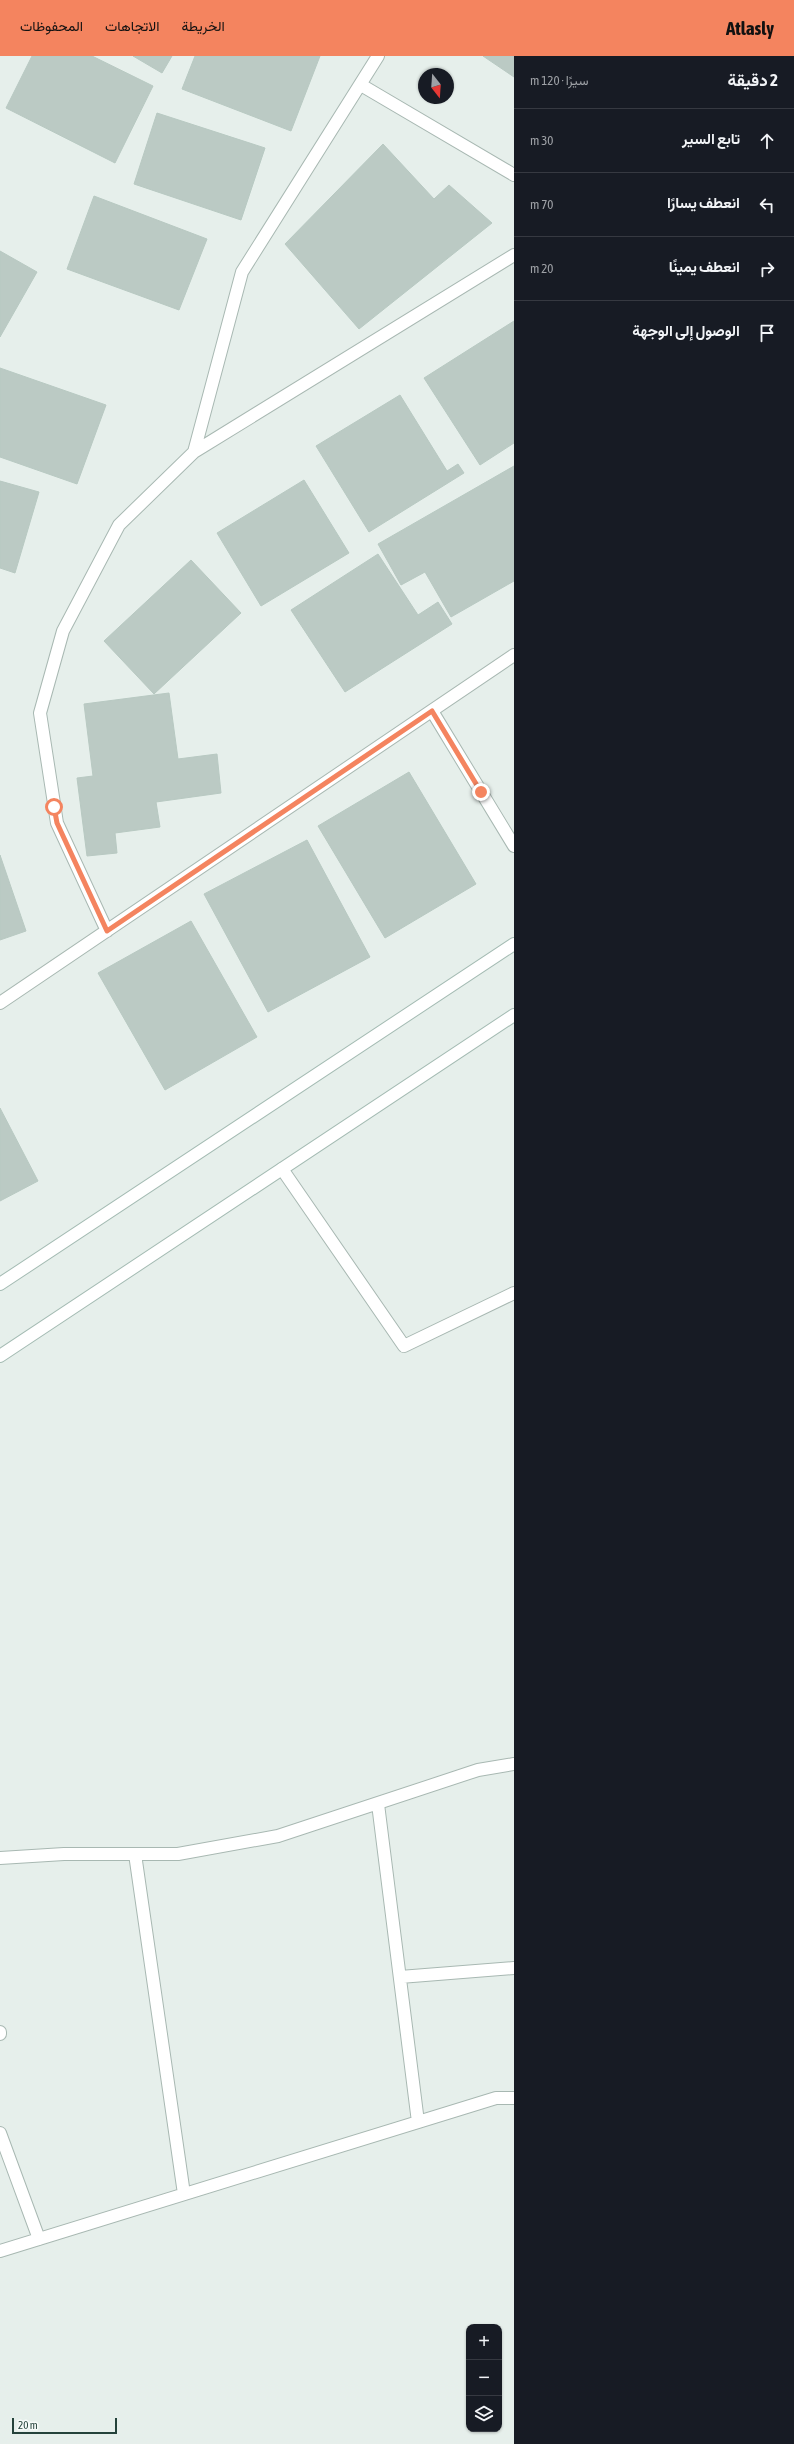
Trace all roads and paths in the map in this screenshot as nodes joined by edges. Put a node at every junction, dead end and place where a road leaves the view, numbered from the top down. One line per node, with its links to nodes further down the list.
1 (378, 56): 2 (street)
2 (361, 85): 3 (street); 5 (street)
3 (514, 175)
4 (514, 255): 5 (street)
5 (194, 452): 9 (street)
6 (514, 655): 7 (street)
7 (432, 711): 8 (street); 9 (street)
8 (514, 846)
9 (107, 931): 11 (street)
10 (514, 944): 14 (street)
11 (0, 1003)
12 (514, 1015): 13 (street)
13 (282, 1168): 15 (street); 16 (street)
14 (0, 1284)
15 (514, 1293)
16 (0, 1356)
17 (514, 1764): 18 (street)
18 (378, 1804): 19 (street); 22 (street)
19 (135, 1854): 20 (street); 26 (street)
20 (0, 1858)
21 (514, 1968): 22 (street)
22 (400, 1977): 24 (street)
23 (514, 2098): 24 (street)
24 (418, 2122): 26 (street)
25 (0, 2133): 27 (street)
26 (184, 2194): 27 (street)
27 (40, 2239): 28 (street)
28 (0, 2251)

